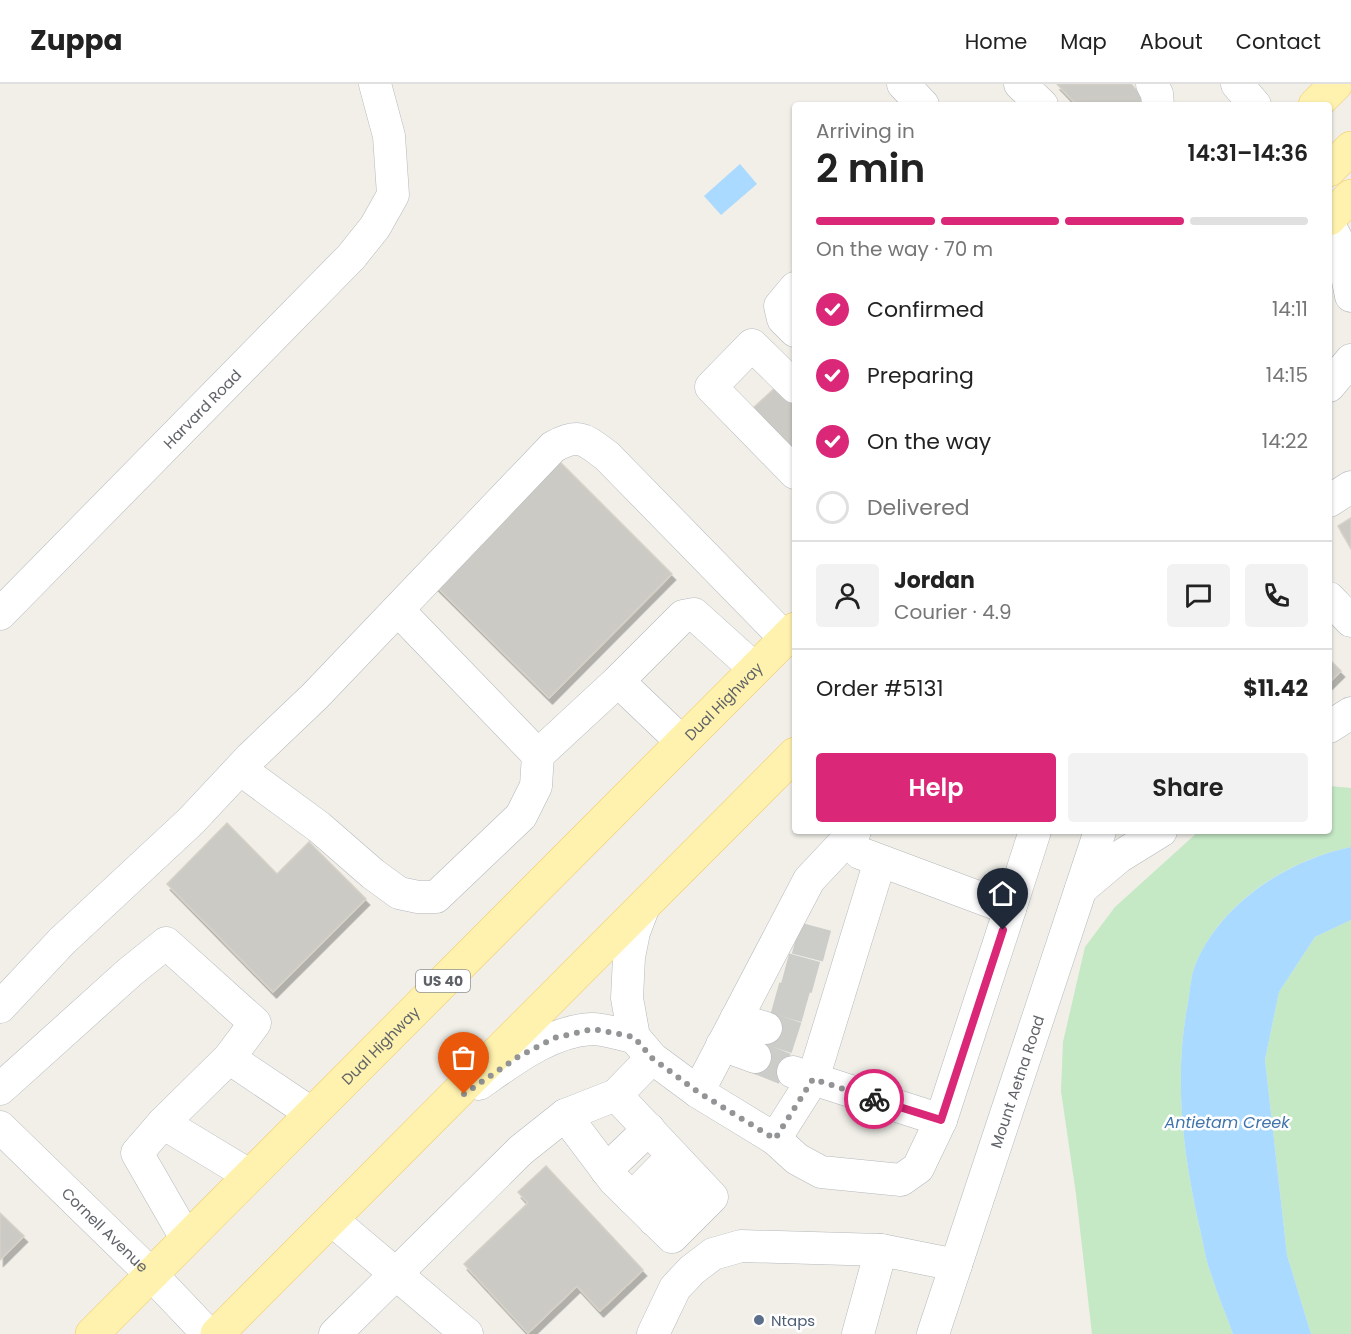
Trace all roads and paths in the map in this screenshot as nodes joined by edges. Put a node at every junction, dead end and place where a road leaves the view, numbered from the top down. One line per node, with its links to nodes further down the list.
1 (375, 84): 29 (street, Harvard Road)
2 (903, 84): 7 (street)
3 (1020, 84): 8 (street)
4 (1152, 84): 9 (street)
5 (1237, 84): 10 (street)
6 (1336, 84): 11 (main road)
7 (921, 102)
8 (1039, 102)
9 (1158, 102)
10 (1252, 102)
11 (1319, 102)
12 (1351, 148): 13 (main road)
13 (1332, 167)
14 (1351, 196): 15 (main road)
15 (1332, 216)
16 (1332, 230): 19 (street)
17 (792, 292): 20 (street)
18 (1332, 293): 19 (street)
19 (1351, 297)
20 (792, 328)
21 (1351, 360): 22 (street)
22 (1332, 382)
23 (792, 384): 24 (street)
24 (792, 470)
25 (1351, 487): 26 (street)
26 (1332, 499)
27 (1332, 600): 30 (street)
28 (398, 610): 31 (street); 37 (street); 39 (street)
29 (0, 614)
30 (1351, 621)
31 (790, 634): 32 (main road, Dual Highway / US 40)
32 (755, 669): 33 (street); 36 (main road, Dual Highway / US 40)
33 (618, 681): 36 (street); 37 (street)
34 (1351, 713): 35 (street)
35 (1332, 725)
36 (682, 742): 59 (main road, Dual Highway / US 40)
37 (538, 755): 39 (street)
38 (792, 757): 46 (main road)
39 (240, 769): 48 (street)
40 (1034, 834): 47 (street)
41 (1099, 834): 45 (street, Mount Aetna Road)
42 (1156, 834): 45 (street)
43 (848, 838): 44 (street); 50 (street)
44 (880, 861): 47 (street); 54 (street)
45 (1081, 889): 73 (street, Mount Aetna Road)
46 (644, 906): 51 (street); 58 (main road)
47 (1010, 909): 61 (street)
48 (0, 1007)
49 (766, 1028): 50 (street)
50 (729, 1032): 52 (street); 56 (street)
51 (643, 1048): 56 (street); 57 (street); 58 (street)
52 (755, 1057)
53 (230, 1058): 55 (street); 59 (street); 62 (street)
54 (803, 1075): 61 (street); 65 (street)
55 (0, 1089)
56 (698, 1092): 65 (street)
57 (616, 1095): 60 (street); 64 (street)
58 (448, 1104): 70 (main road)
59 (311, 1113): 68 (main road, Dual Highway / US 40)
60 (565, 1115): 67 (street); 74 (street)
61 (941, 1120): 65 (street)
62 (163, 1123): 68 (street); 71 (street)
63 (0, 1127): 75 (street, Cornell Avenue)
64 (649, 1129): 66 (street); 67 (street)
65 (775, 1139)
66 (674, 1156): 69 (street); 69 (street)
67 (606, 1170): 69 (street)
68 (249, 1175): 71 (main road, Dual Highway / US 40)
69 (632, 1198)
70 (332, 1220): 74 (street); 76 (main road)
71 (186, 1238): 75 (main road, Dual Highway / US 40)
72 (881, 1250): 73 (street); 80 (street); 81 (street)
73 (956, 1265): 82 (street, Mount Aetna Road)
74 (396, 1273): 78 (street); 79 (street)
75 (151, 1274): 76 (street, Cornell Avenue); 77 (main road, Dual Highway / US 40)
76 (226, 1330)
77 (92, 1334)
78 (335, 1334)
79 (467, 1334)
80 (653, 1334)
81 (858, 1334)
82 (933, 1334)

